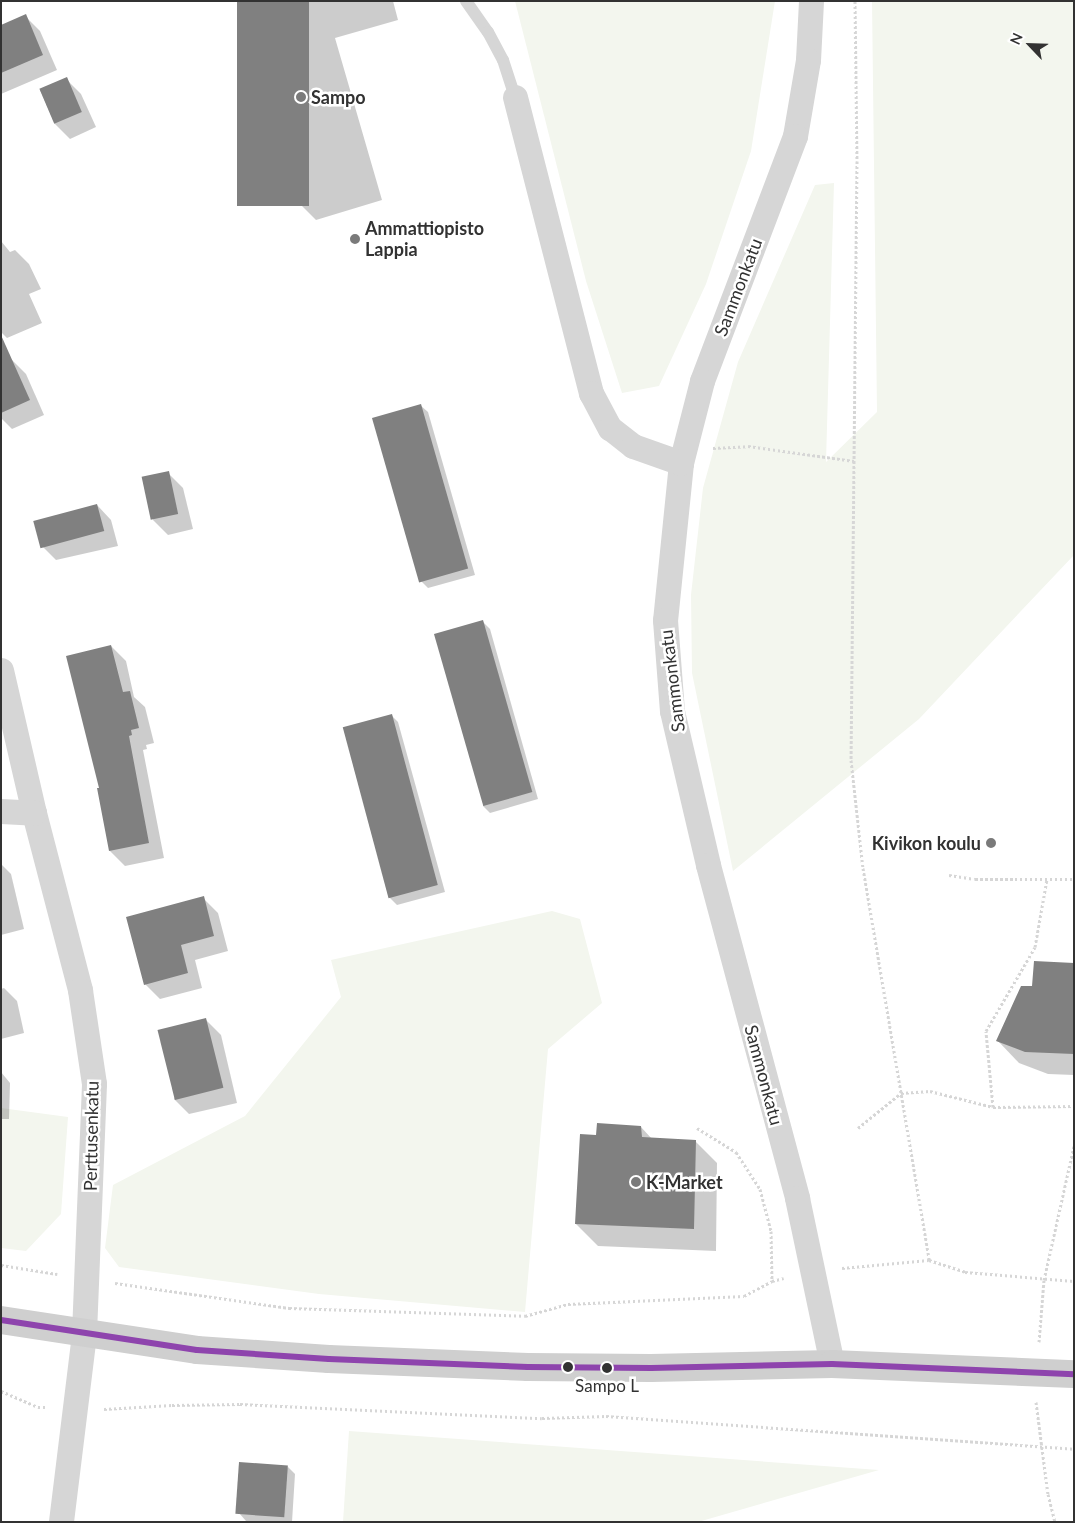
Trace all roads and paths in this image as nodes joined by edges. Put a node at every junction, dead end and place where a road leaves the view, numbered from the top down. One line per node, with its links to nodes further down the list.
1 (466, 1): 4 (lane)
2 (811, 1): 5 (street, Sammonkatu)
3 (855, 1): 6 (path)
4 (515, 97): 5 (street)
5 (683, 456): 6 (path); 22 (street, Sammonkatu)
6 (854, 462): 13 (path)
7 (1, 670): 9 (street, Perttusenkatu)
8 (1, 811): 9 (street)
9 (34, 813): 28 (street, Perttusenkatu)
10 (949, 875): 11 (path)
11 (1047, 879): 12 (path); 15 (path)
12 (1074, 880)
13 (901, 1093): 15 (path); 17 (path); 19 (path)
14 (1074, 1106): 15 (path)
15 (993, 1107)
16 (697, 1128): 24 (path)
17 (858, 1128)
18 (1074, 1146): 23 (path)
19 (929, 1260): 22 (path); 23 (path)
20 (1, 1265): 21 (path)
21 (44, 1271)
22 (814, 1271): 24 (path); 30 (street, Sammonkatu)
23 (1044, 1280): 25 (path); 29 (path)
24 (772, 1281): 26 (path)
25 (1074, 1281)
26 (116, 1284)
27 (1, 1320): 28 (main road)
28 (84, 1334): 30 (main road); 38 (street, Perttusenkatu)
29 (1039, 1345)
30 (832, 1364): 31 (main road)
31 (1074, 1374)
32 (1, 1391): 34 (path)
33 (1035, 1392): 36 (path)
34 (38, 1407)
35 (119, 1409): 36 (path)
36 (1042, 1448): 37 (path); 39 (path)
37 (1074, 1449)
38 (61, 1522)
39 (1055, 1522)

